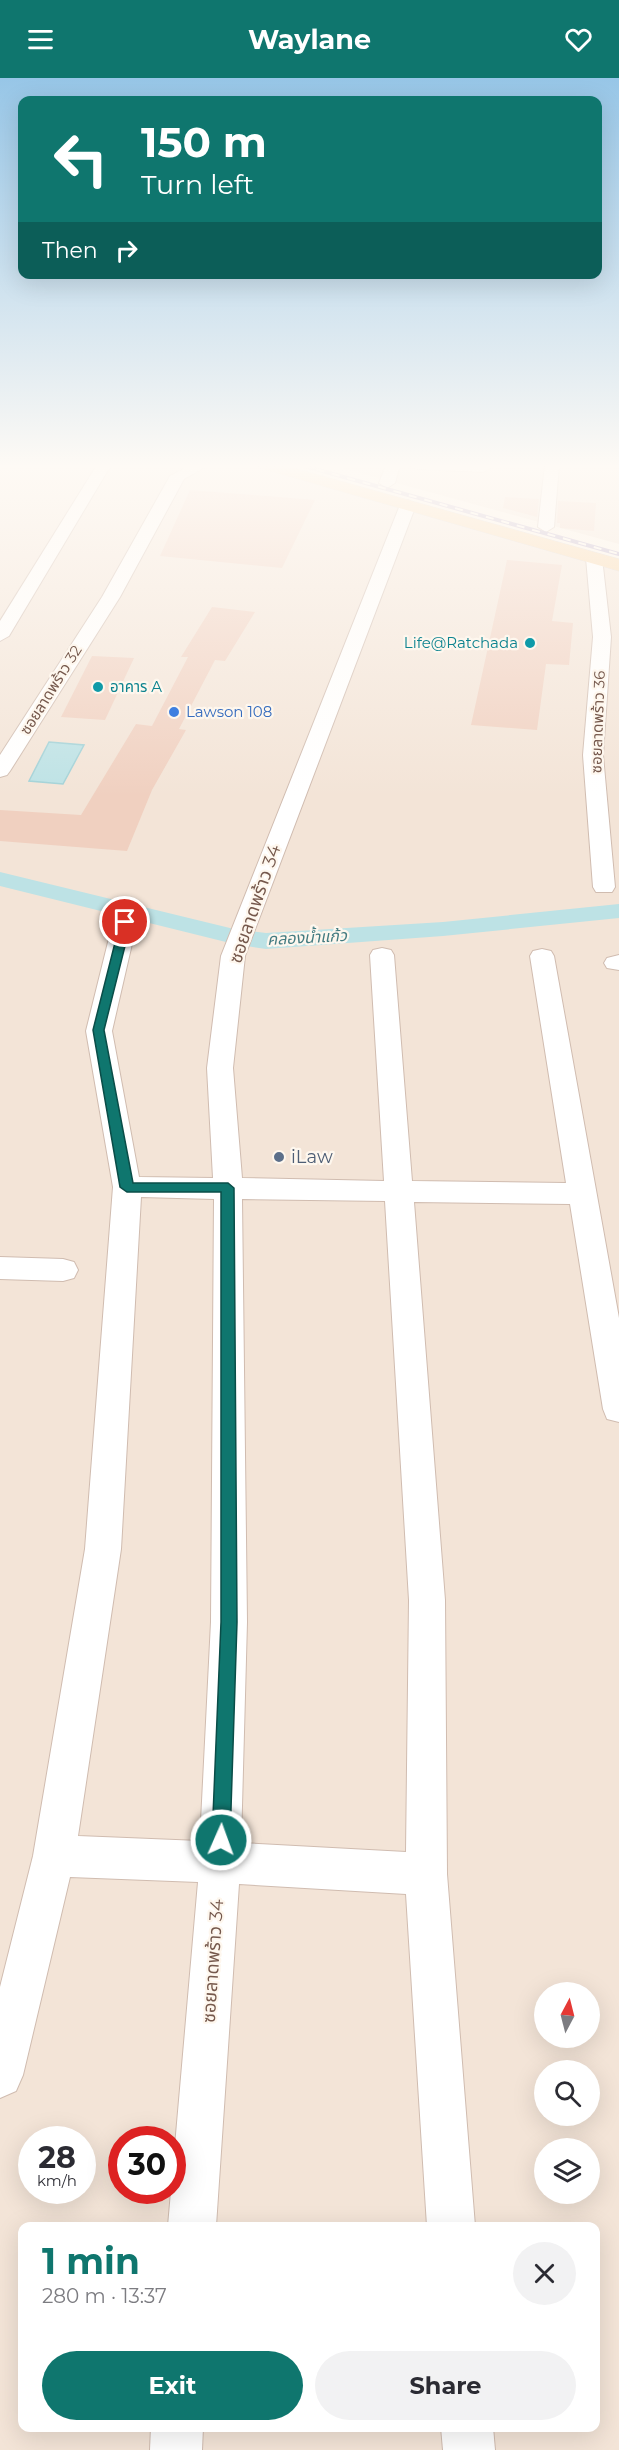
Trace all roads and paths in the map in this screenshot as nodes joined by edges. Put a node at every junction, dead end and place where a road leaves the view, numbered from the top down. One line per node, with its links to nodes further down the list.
1 (37, 576): 5 (street)
2 (123, 576): 6 (street, ซอยลาดพร้าว 32)
3 (381, 576): 12 (street, ซอยลาดพร้าว 34)
4 (596, 576): 7 (street, ซอยลาดพร้าว 36)
5 (0, 636)
6 (0, 771)
7 (604, 887)
8 (125, 922): 11 (street)
9 (382, 955): 13 (street)
10 (542, 956): 14 (street)
11 (127, 1187): 12 (street); 18 (street)
12 (228, 1188): 13 (street); 19 (street, ซอยลาดพร้าว 34)
13 (399, 1190): 14 (street); 20 (street)
14 (584, 1194): 17 (street)
15 (0, 1268): 16 (street)
16 (63, 1270)
17 (619, 1409)
18 (54, 1856): 19 (street); 21 (street)
19 (220, 1862): 20 (street); 22 (street, ซอยลาดพร้าว 34)
20 (426, 1874): 23 (street)
21 (0, 2075)
22 (192, 2222)
23 (451, 2222)
24 (177, 2432): 26 (street)
25 (467, 2432): 27 (street)
26 (176, 2450)
27 (469, 2450)

